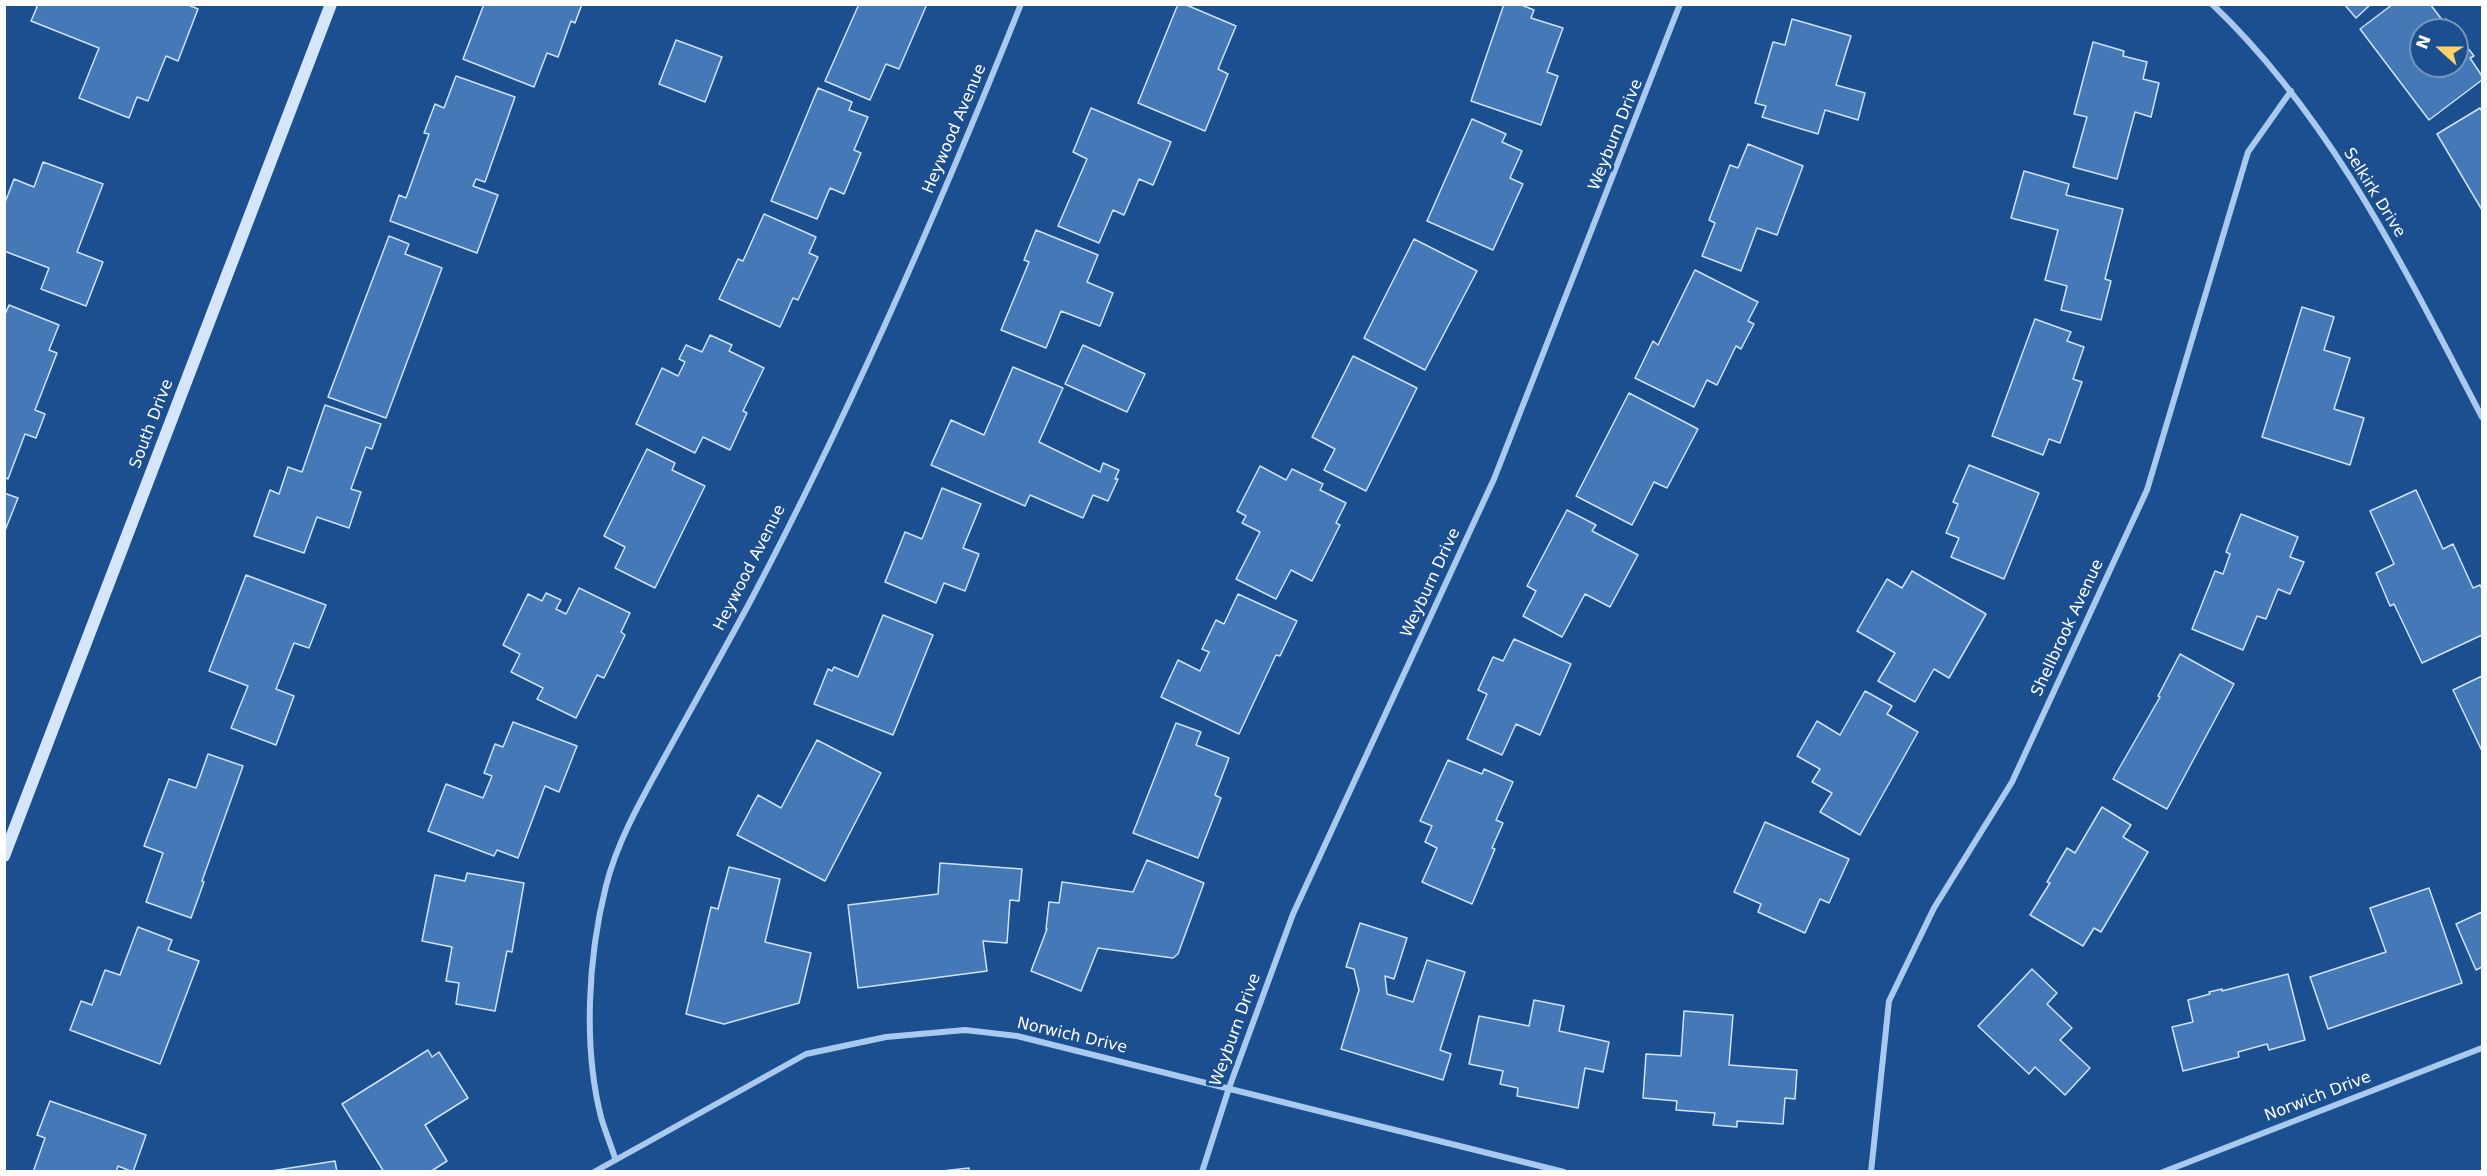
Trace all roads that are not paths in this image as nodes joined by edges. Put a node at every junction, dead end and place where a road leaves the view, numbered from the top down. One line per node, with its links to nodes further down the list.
1 (331, 4): 7 (street, South Drive)
2 (1021, 4): 10 (street, Heywood Avenue)
3 (1680, 4): 9 (street, Weyburn Drive)
4 (2212, 4): 5 (street, Selkirk Drive)
5 (2291, 91): 6 (street, Selkirk Drive); 14 (street, Shellbrook Avenue)
6 (2482, 417)
7 (4, 856)
8 (2482, 1048): 15 (street, Norwich Drive)
9 (1229, 1088): 10 (street, Norwich Drive); 12 (street, Weyburn Drive); 13 (street, Norwich Drive)
10 (615, 1158): 11 (street, Norwich Drive)
11 (594, 1172)
12 (1202, 1172)
13 (1564, 1172)
14 (1871, 1172)
15 (2163, 1172)

